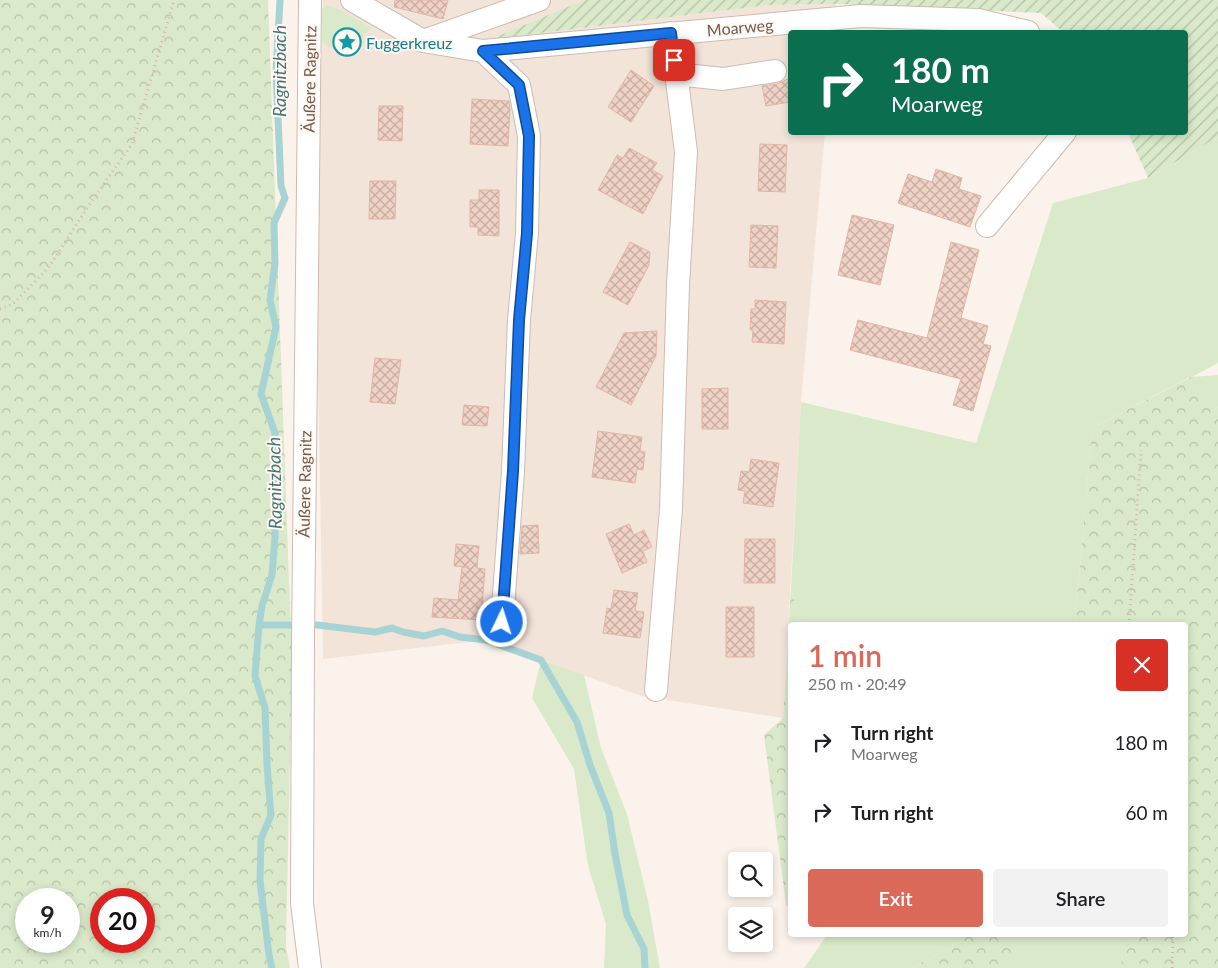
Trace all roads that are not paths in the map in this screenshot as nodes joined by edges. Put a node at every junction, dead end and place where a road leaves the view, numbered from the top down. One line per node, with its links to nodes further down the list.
1 (310, 0): 14 (street, Äußere Ragnitz)
2 (352, 0): 6 (street)
3 (539, 0): 6 (street)
4 (1020, 30): 5 (street, Moarweg)
5 (671, 33): 7 (street, Moarweg); 9 (street)
6 (423, 41): 7 (street, Moarweg)
7 (483, 51): 12 (street)
8 (775, 71): 9 (street)
9 (676, 74): 13 (street)
10 (1063, 135): 11 (street)
11 (987, 226)
12 (502, 622)
13 (656, 690)
14 (310, 968)

